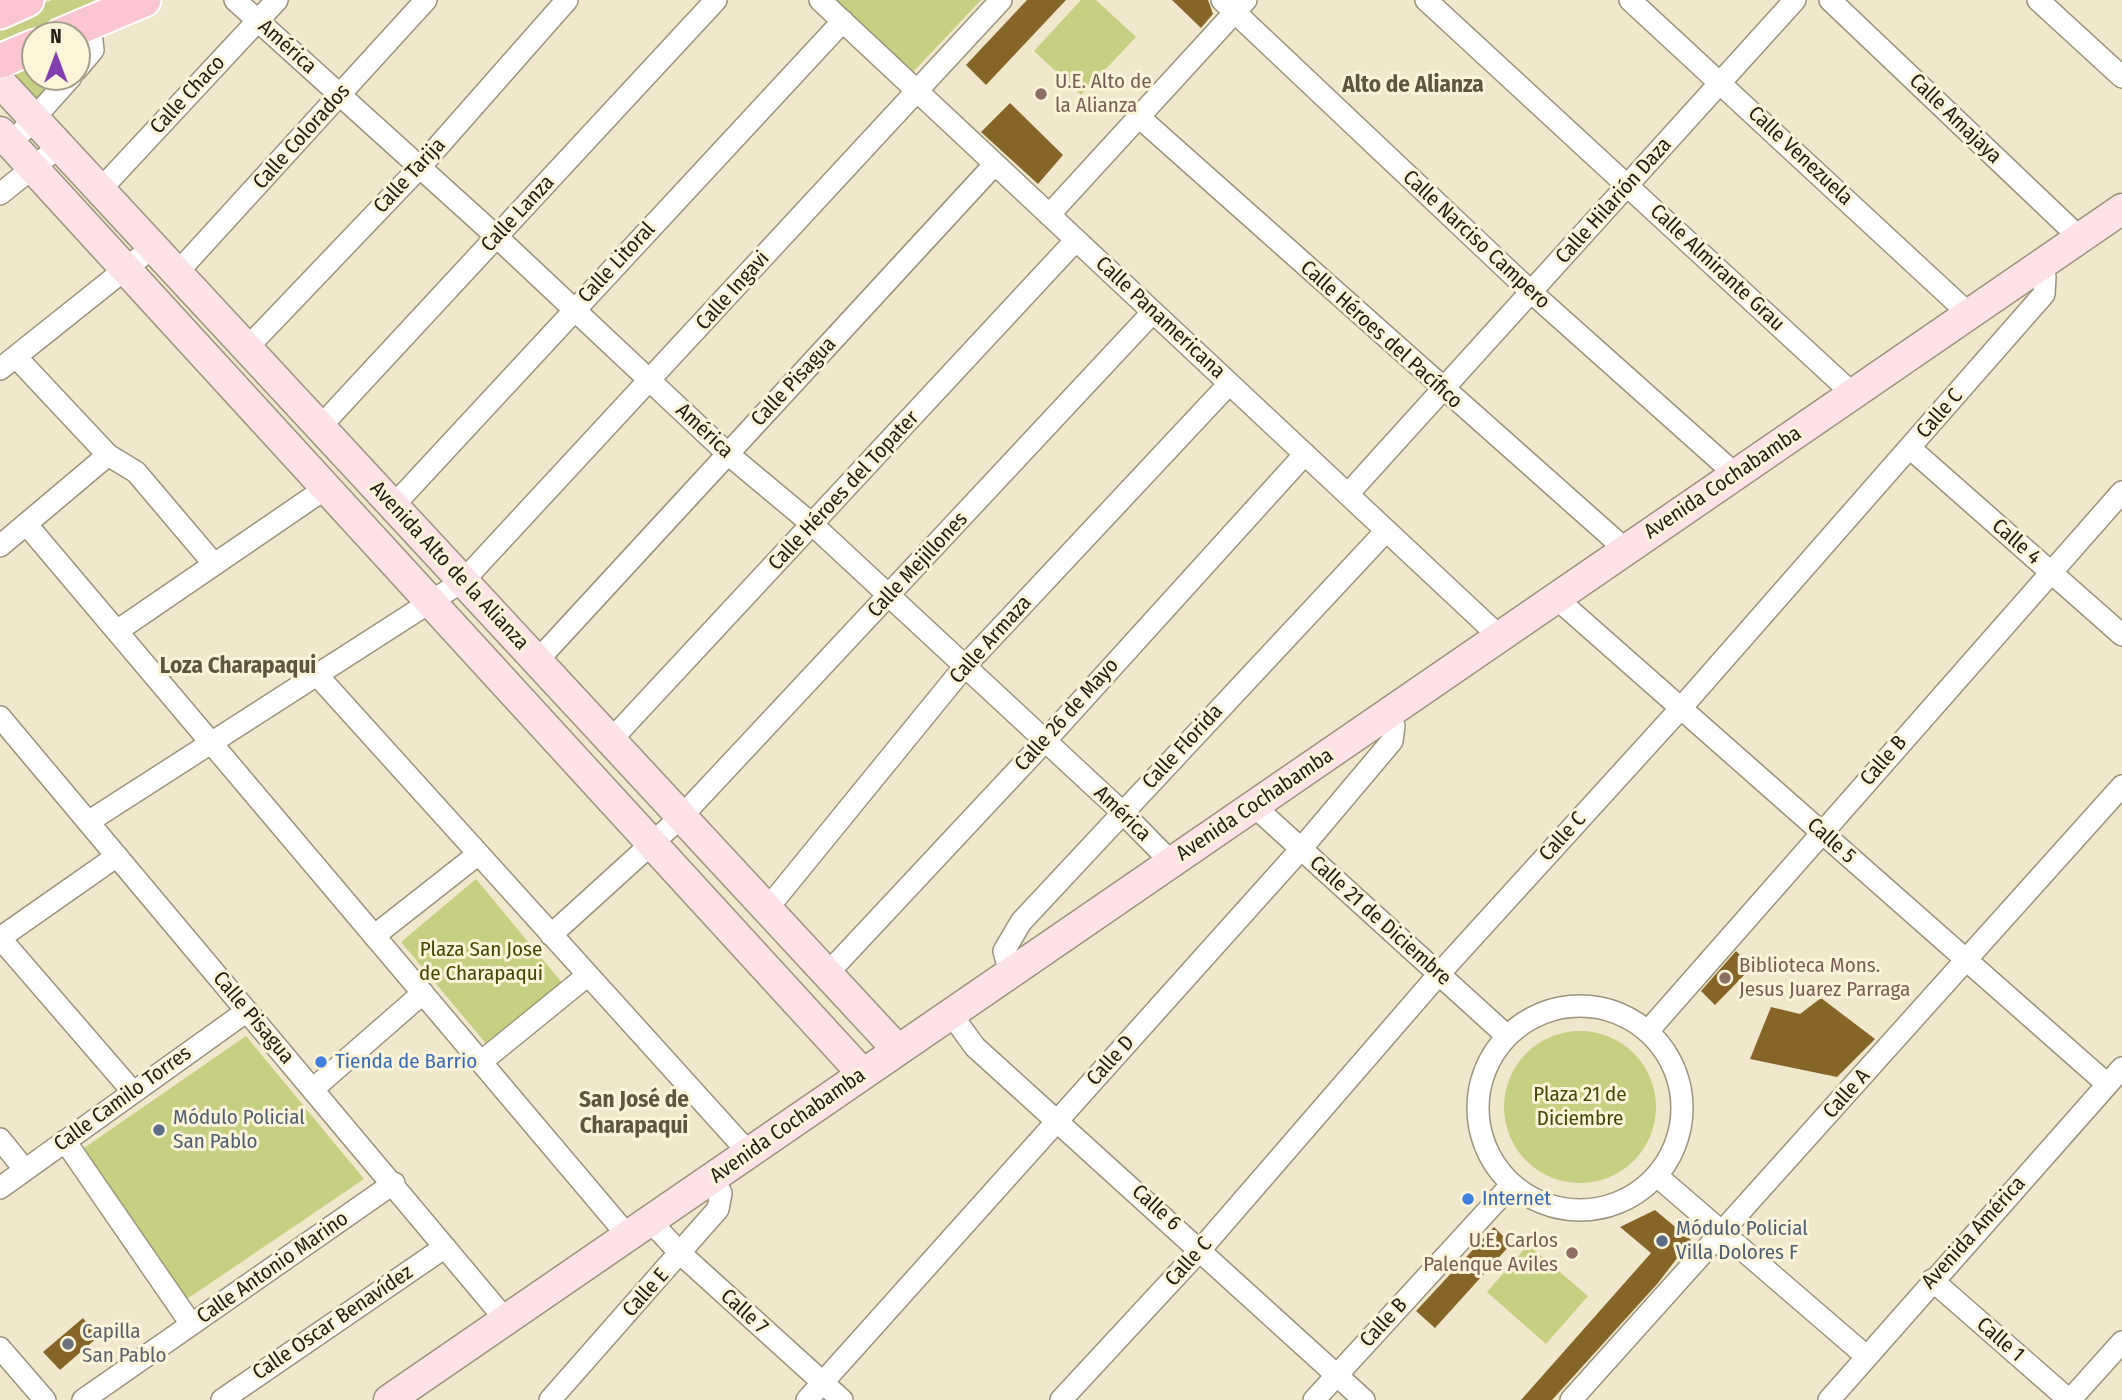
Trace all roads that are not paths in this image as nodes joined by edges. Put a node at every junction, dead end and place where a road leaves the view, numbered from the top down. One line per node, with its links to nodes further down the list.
1 (27, 0): 16 (main road)
2 (144, 0): 19 (main road)
3 (235, 0): 17 (street, América)
4 (277, 0): 17 (street, Calle Chaco)
5 (426, 0): 27 (street, Calle Colorados)
6 (567, 0): 34 (street, Calle Tarija)
7 (716, 0): 40 (street, Calle Lanza)
8 (820, 0): 18 (street, Calle Panamericana)
9 (1001, 0): 25 (street, Calle Ingavi)
10 (1426, 0): 35 (street, Calle Almirante Grau)
11 (1630, 0): 24 (street, Calle Venezuela)
12 (1796, 0): 24 (street, Calle Hilarión Daza)
13 (1830, 0): 41 (street, Calle Amajaya)
14 (2038, 0): 22 (street)
15 (1234, 4): 28 (street); 47 (street, Calle Narciso Campero)
16 (0, 12)
17 (257, 21): 27 (street, América); 36 (street, Calle Chaco)
18 (843, 22): 25 (street, Calle Panamericana); 48 (street, Calle Litoral)
19 (91, 23)
20 (21, 52): 21 (main road)
21 (0, 61)
22 (2122, 77)
23 (0, 82): 29 (street, Avenida Alto de la Alianza)
24 (1721, 83): 35 (street, Calle Hilarión Daza); 50 (street, Calle Venezuela)
25 (916, 90): 32 (street, Calle Panamericana); 53 (street, Calle Ingavi)
26 (59, 91): 29 (street)
27 (340, 95): 34 (street, América); 46 (street, Calle Colorados)
28 (1139, 117): 39 (street); 55 (street, Calle Héroes del Pacífico)
29 (35, 120): 30 (street); 31 (street, Avenida Alto de la Alianza)
30 (5, 138): 33 (street, Avenida Alto de la Alianza)
31 (60, 146): 33 (street); 36 (street, Avenida Alto de la Alianza)
32 (995, 164): 39 (street, Calle Panamericana); 59 (street, Calle Pisagua)
33 (33, 168): 37 (street); 45 (street, Avenida Alto de la Alianza)
34 (419, 168): 40 (street, América); 51 (street, Calle Tarija)
35 (1629, 187): 47 (street, Calle Hilarión Daza); 56 (street, Calle Almirante Grau)
36 (100, 190): 43 (street, Avenida Alto de la Alianza)
37 (0, 194)
38 (2122, 209): 41 (street, Avenida Cochabamba)
39 (1049, 215): 42 (street, Calle Panamericana)
40 (497, 237): 48 (street, América); 57 (street, Calle Lanza)
41 (2080, 238): 44 (street, Avenida Cochabamba)
42 (1076, 240): 49 (street, Calle Panamericana); 68 (street, Calle Héroes del Topater)
43 (153, 247): 45 (street); 46 (street, Avenida Alto de la Alianza)
44 (2037, 267): 50 (street, Avenida Cochabamba); 58 (street, Calle C)
45 (127, 270): 52 (street); 63 (street, Avenida Alto de la Alianza)
46 (177, 273): 51 (street, Avenida Alto de la Alianza)
47 (1531, 292): 55 (street, Calle Hilarión Daza); 62 (street, Calle Narciso Campero)
48 (574, 309): 53 (street, América); 66 (street, Calle Litoral)
49 (1153, 312): 54 (street, Calle Panamericana); 75 (street, Calle Mejillones)
50 (1969, 314): 56 (street, Avenida Cochabamba)
51 (247, 348): 57 (street, Avenida Alto de la Alianza)
52 (8, 363): 61 (street)
53 (650, 381): 59 (street, América); 74 (street, Calle Ingavi)
54 (1229, 384): 60 (street, Calle Panamericana); 82 (street, Calle Armaza)
55 (1443, 390): 65 (street, Calle Hilarión Daza); 71 (street, Calle Héroes del Pacífico)
56 (1853, 394): 62 (street, Avenida Cochabamba)
57 (320, 427): 66 (street, Avenida Alto de la Alianza)
58 (1910, 448): 73 (street, Calle 4); 84 (street, Calle C)
59 (728, 454): 68 (street, América); 81 (street, Calle Pisagua)
60 (1305, 454): 65 (street, Calle Panamericana); 88 (street, Calle 26 de Mayo)
61 (108, 455): 67 (street); 72 (street)
62 (1735, 474): 71 (street, Avenida Cochabamba)
63 (326, 488): 72 (street); 77 (street, Avenida Alto de la Alianza)
64 (2122, 492): 73 (street, Calle B)
65 (1348, 494): 69 (street, Calle Panamericana)
66 (393, 506): 74 (street, Avenida Alto de la Alianza)
67 (27, 525): 70 (street); 78 (street, Calle 7)
68 (813, 525): 75 (street, América); 87 (street, Calle Héroes del Topater)
69 (1386, 531): 80 (street, Calle Panamericana); 92 (street, Calle Florida)
70 (0, 546)
71 (1626, 550): 76 (street, Avenida Cochabamba)
72 (214, 564): 78 (street)
73 (2050, 572): 79 (street, Calle 4); 95 (street, Calle B)
74 (463, 582): 77 (street, Calle Ingavi); 81 (street, Avenida Alto de la Alianza)
75 (888, 598): 82 (street, América); 93 (street, Calle Mejillones)
76 (1556, 598): 80 (street, Avenida Cochabamba); 84 (street, Calle 5)
77 (431, 602): 83 (street, Calle Ingavi); 96 (street, Avenida Alto de la Alianza)
78 (117, 631): 89 (street, Calle 7)
79 (2122, 635)
80 (1500, 637): 85 (street, Avenida Cochabamba)
81 (537, 660): 87 (street, Avenida Alto de la Alianza)
82 (965, 666): 88 (street, América); 101 (street, Calle Armaza)
83 (317, 675): 89 (street, Calle Ingavi); 98 (street)
84 (1681, 708): 95 (street, Calle 5); 108 (street, Calle C)
85 (1386, 715): 91 (street, Avenida Cochabamba); 97 (street, Calle D)
86 (0, 717): 94 (street, Calle Pisagua)
87 (611, 740): 93 (street, Avenida Alto de la Alianza)
88 (1045, 741): 92 (street, América); 106 (street, Calle 26 de Mayo)
89 (211, 743): 94 (street, Calle Ingavi); 103 (street, Calle 7)
90 (2122, 786): 105 (street, Calle A)
91 (1254, 806): 97 (street, Calle 21 de Diciembre); 100 (street, Avenida Cochabamba)
92 (1122, 812): 100 (street, América); 107 (street, Calle Florida)
93 (681, 817): 96 (street, Calle Mejillones); 101 (street, Avenida Alto de la Alianza)
94 (89, 822): 99 (street, Calle Pisagua)
95 (1821, 832): 105 (street, Calle 5); 113 (street, Calle B)
96 (651, 842): 102 (street, Calle Mejillones); 118 (street, Avenida Alto de la Alianza)
97 (1301, 849): 108 (street, Calle 21 de Diciembre); 122 (street, Calle D)
98 (477, 855): 102 (street); 103 (street)
99 (117, 856): 104 (street); 111 (street, Calle Pisagua)
100 (1171, 862): 107 (street, Avenida Cochabamba)
101 (767, 909): 106 (street, Avenida Alto de la Alianza)
102 (551, 935): 109 (street)
103 (374, 936): 110 (street, Calle 7)
104 (0, 938): 121 (street)
105 (1966, 960): 119 (street, Calle 5); 133 (street, Calle A)
106 (827, 974): 115 (street, Avenida Alto de la Alianza)
107 (1010, 974): 112 (street, Avenida Cochabamba)
108 (1438, 974): 114 (street, Calle 21 de Diciembre); 135 (street, Calle C)
109 (588, 975): 116 (street); 125 (street)
110 (423, 993): 116 (street, Calle 7); 120 (street)
111 (247, 1011): 120 (street, Calle Pisagua); 121 (street, Calle Camilo Torres)
112 (951, 1014): 115 (street, Avenida Cochabamba); 122 (street, Calle 6)
113 (1648, 1031): 114 (street); 127 (street)
114 (1507, 1036): 130 (street)
115 (898, 1050): 118 (street, Avenida Cochabamba)
116 (481, 1062): 132 (street, Calle 7)
117 (2122, 1068): 119 (street, Avenida América)
118 (863, 1074): 125 (street, Avenida Cochabamba)
119 (2107, 1084): 137 (street, Avenida América)
120 (313, 1089): 129 (street, Calle Pisagua)
121 (133, 1092): 124 (street, Calle Camilo Torres)
122 (1057, 1121): 135 (street, Calle 6); 144 (street, Calle D)
123 (0, 1139): 126 (street)
124 (65, 1141): 126 (street, Calle Camilo Torres); 139 (street)
125 (749, 1153): 128 (street, Avenida Cochabamba)
126 (25, 1170): 131 (street, Calle Camilo Torres)
127 (1657, 1175): 130 (street); 133 (street)
128 (712, 1178): 132 (street, Avenida Cochabamba); 136 (street, Calle E)
129 (394, 1184): 134 (street, Calle Pisagua); 139 (street, Calle Antonio Marino)
130 (1512, 1184): 143 (street, Calle B)
131 (0, 1188)
132 (639, 1228): 136 (street, Calle 7); 138 (street, Avenida Cochabamba)
133 (1722, 1235): 142 (street); 156 (street, Calle A)
134 (445, 1247): 138 (street, Calle Pisagua); 148 (street, Calle Oscar Benavídez)
135 (1202, 1249): 143 (street, Calle 6); 153 (street, Calle C)
136 (681, 1254): 144 (street, Calle 7); 150 (street, Calle E)
137 (1932, 1280): 142 (street, Avenida América); 157 (street, Calle 1)
138 (505, 1319): 149 (street, Avenida Cochabamba)
139 (191, 1324): 147 (street, Calle Antonio Marino)
140 (2122, 1342): 157 (street)
141 (0, 1348): 146 (street)
142 (1866, 1356): 145 (street, Avenida América)
143 (1336, 1375): 154 (street, Calle B); 155 (street, Calle 6)
144 (822, 1383): 151 (street, Calle D); 152 (street, Calle 7)
145 (1833, 1399)
146 (45, 1400)
147 (83, 1400)
148 (222, 1400)
149 (389, 1400)
150 (550, 1400)
151 (807, 1400)
152 (842, 1400)
153 (1061, 1400)
154 (1314, 1400)
155 (1364, 1400)
156 (1571, 1400)
157 (2069, 1400)

